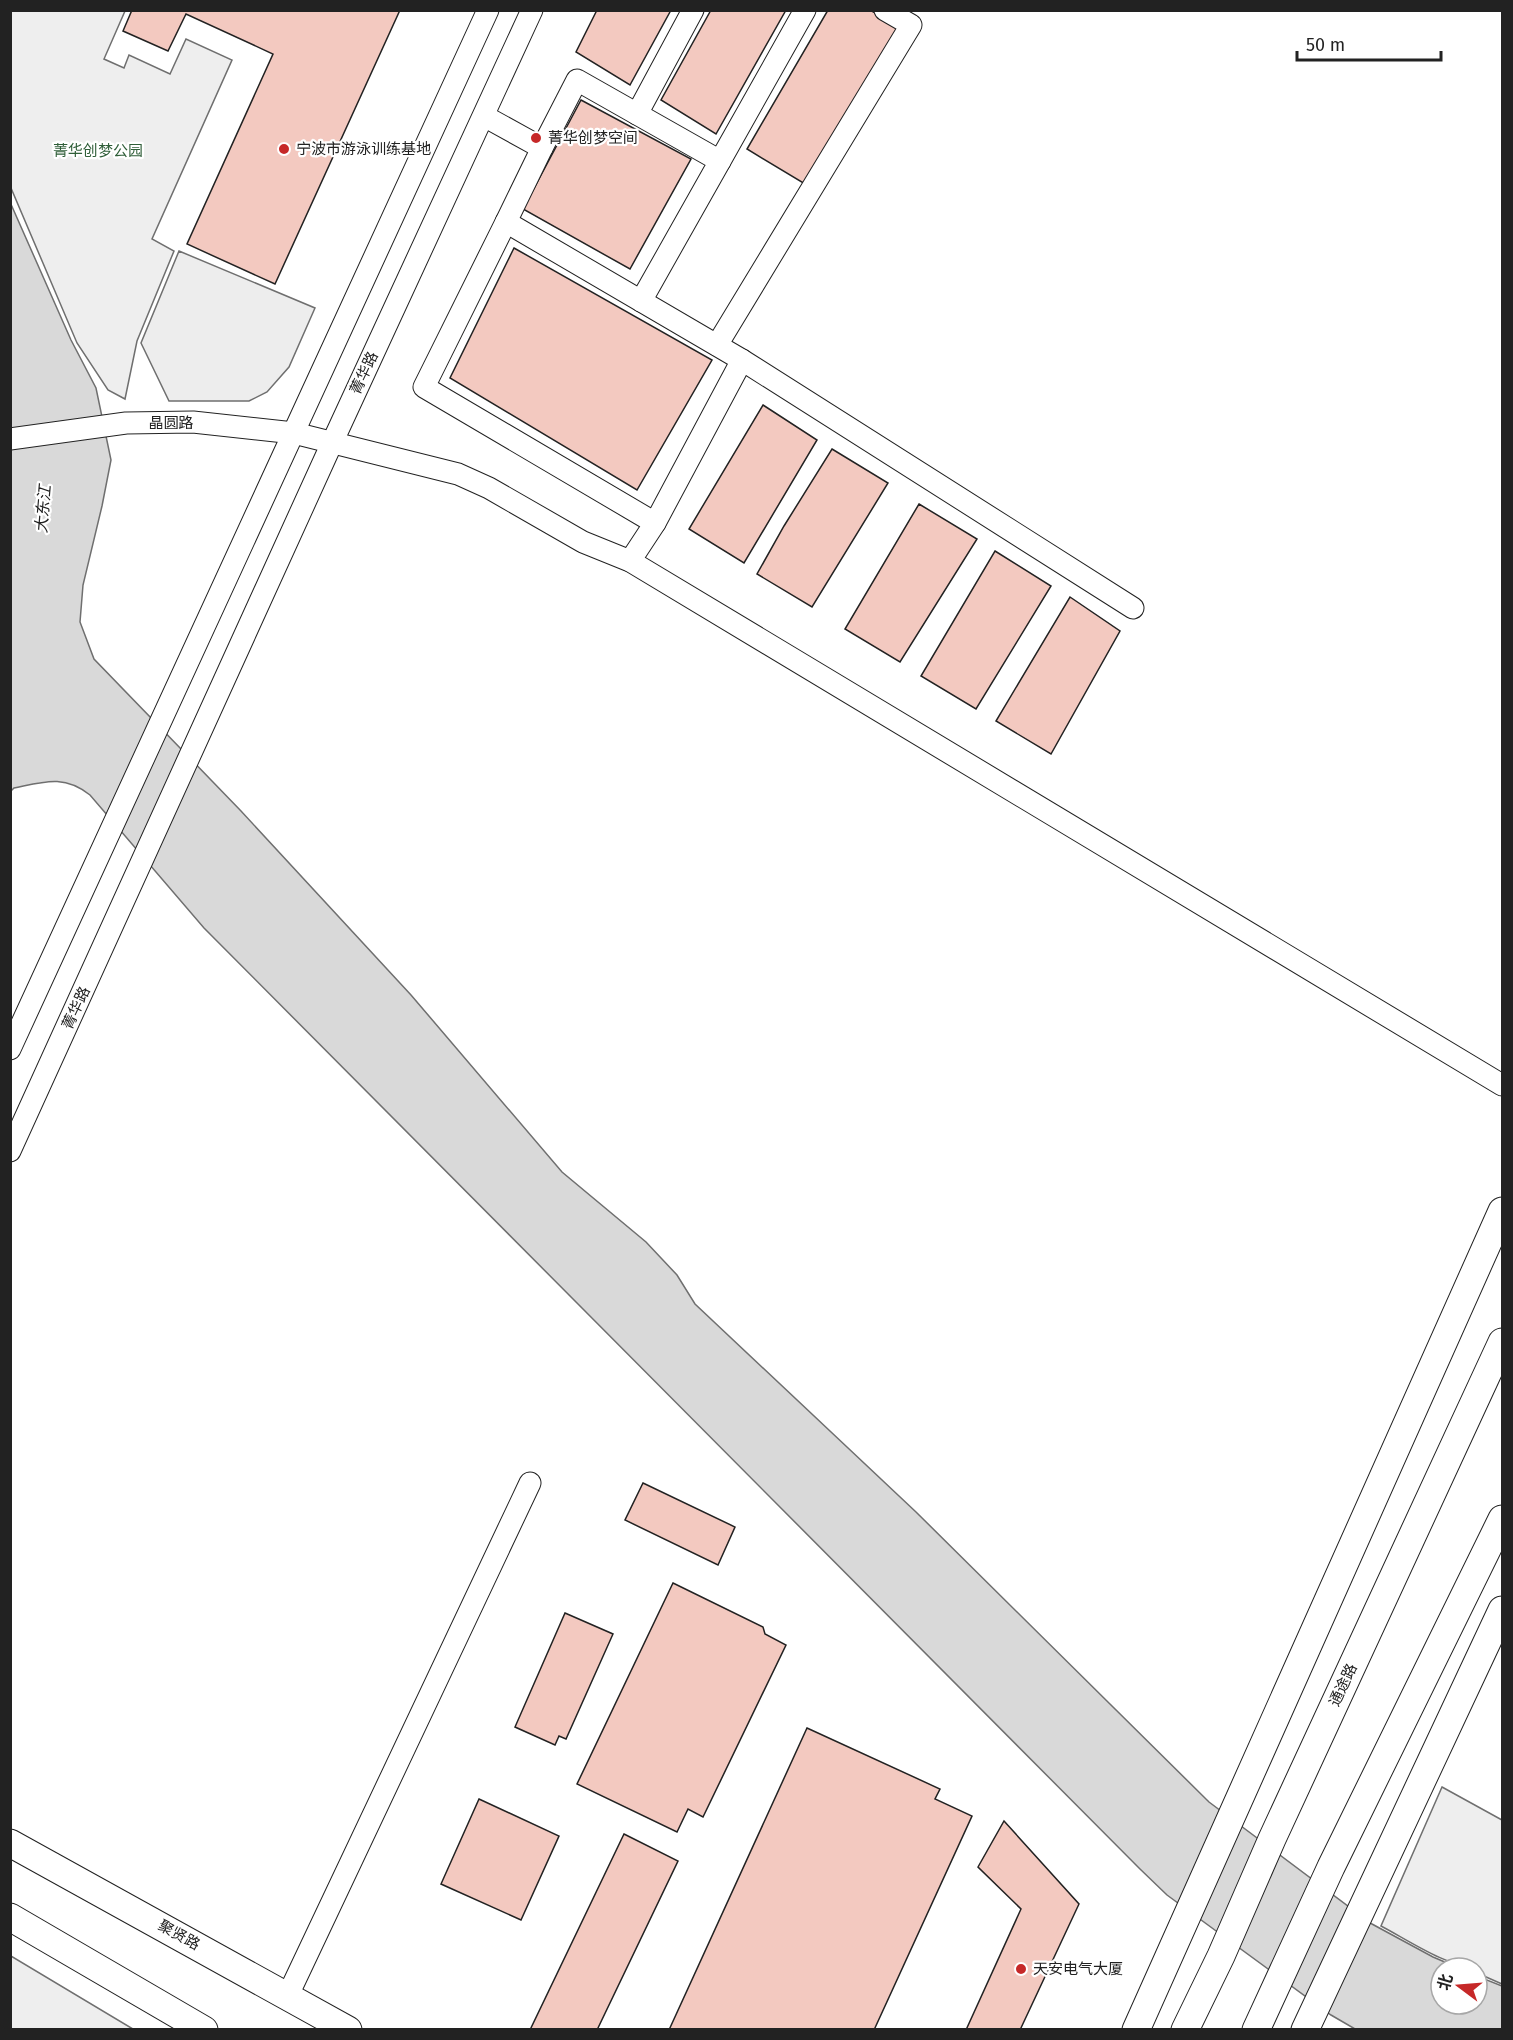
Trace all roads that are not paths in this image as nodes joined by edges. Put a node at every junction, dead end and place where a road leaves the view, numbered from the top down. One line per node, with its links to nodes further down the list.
1 (488, 10): 14 (street)
2 (532, 10): 7 (street, 菁华路)
3 (693, 10): 6 (street)
4 (805, 10): 9 (street)
5 (885, 10): 12 (street)
6 (637, 114): 8 (street); 9 (street)
7 (484, 116): 8 (street); 16 (street, 菁华路)
8 (542, 148): 10 (street)
9 (720, 161): 11 (street)
10 (506, 222): 11 (street); 17 (street)
11 (641, 301): 12 (street)
12 (717, 345): 13 (street)
13 (742, 360): 17 (street); 19 (street)
14 (294, 433): 15 (street, 晶圆路); 16 (street, 晶圆路); 20 (street)
15 (10, 440)
16 (332, 443): 18 (street, 晶圆路); 22 (street, 菁华路)
17 (655, 523): 18 (street)
18 (630, 561): 21 (street, 晶圆路)
19 (1133, 608)
20 (10, 1049)
21 (1503, 1085)
22 (10, 1150)
23 (1503, 1211): 34 (main road)
24 (1503, 1342): 35 (main road, 通途路)
25 (530, 1483): 30 (street)
26 (1503, 1519): 36 (main road)
27 (1503, 1610): 31 (main road)
28 (10, 1843): 30 (main road, 聚贤路)
29 (10, 1917): 32 (main road)
30 (288, 1995): 33 (main road, 聚贤路)
31 (1308, 2022)
32 (204, 2030)
33 (348, 2030)
34 (1136, 2030)
35 (1185, 2030)
36 (1256, 2030)

